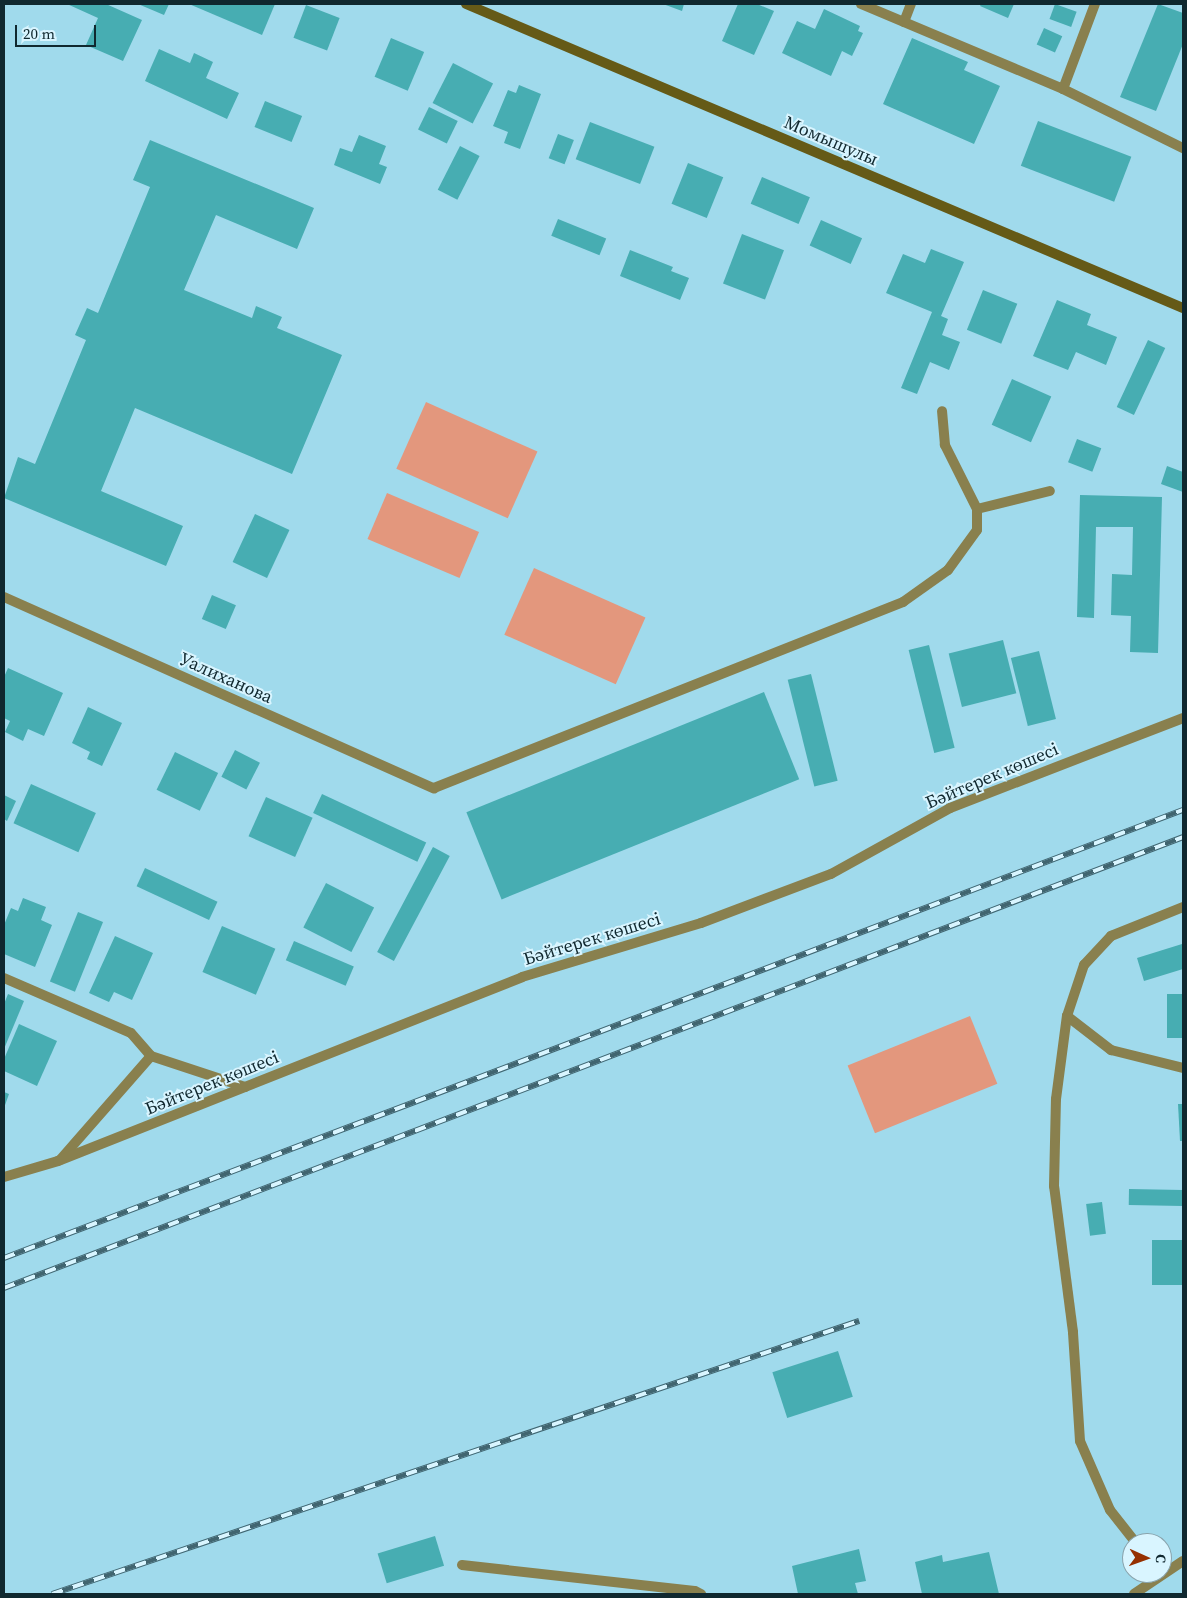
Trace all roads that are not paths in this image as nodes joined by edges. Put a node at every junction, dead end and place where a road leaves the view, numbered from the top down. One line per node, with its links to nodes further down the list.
1 (861, 4): 5 (street)
2 (911, 4): 5 (street)
3 (1095, 4): 6 (street)
4 (473, 5): 8 (main road, Момышулы)
5 (904, 22): 6 (street)
6 (1063, 89): 7 (street)
7 (1183, 148)
8 (1183, 308)
9 (942, 411): 11 (street)
10 (1050, 491): 11 (street)
11 (977, 509): 12 (street, Уалиханова)
12 (4, 597)
13 (1183, 718): 19 (street, Бәйтерек көшесі)
14 (1183, 908): 16 (street)
15 (4, 978): 17 (street)
16 (1067, 1016): 18 (street); 22 (street)
17 (151, 1056): 19 (street); 20 (street)
18 (1183, 1068)
19 (245, 1088): 20 (street, Бәйтерек көшесі)
20 (58, 1161): 21 (street, Бәйтерек көшесі)
21 (4, 1177)
22 (1128, 1533)
23 (1183, 1561): 25 (street)
24 (462, 1566): 27 (street)
25 (1172, 1567)
26 (1148, 1583): 28 (street)
27 (701, 1594)
28 (1134, 1594)

